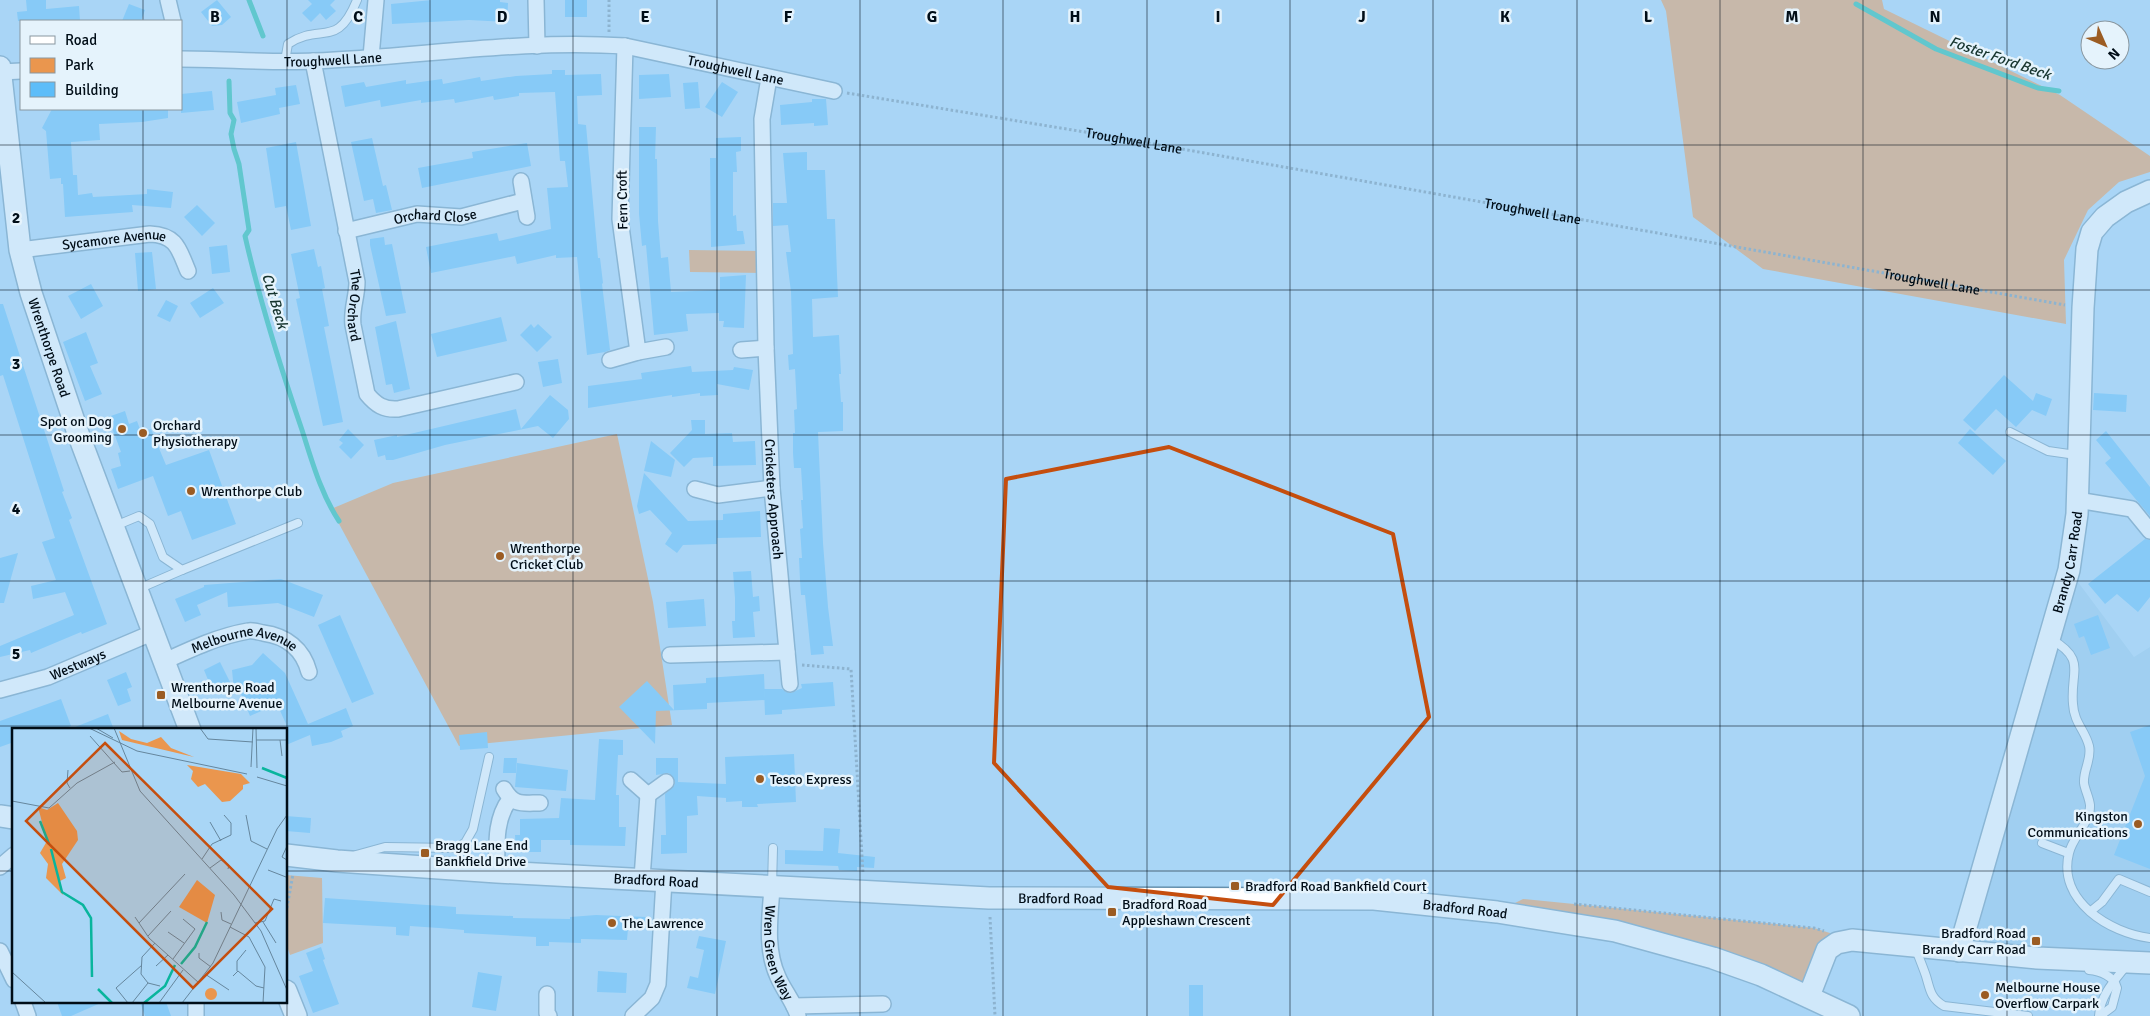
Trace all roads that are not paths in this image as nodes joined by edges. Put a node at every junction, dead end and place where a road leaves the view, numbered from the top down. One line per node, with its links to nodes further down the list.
1 (168, 0): 5 (street)
2 (357, 0): 10 (lane)
3 (376, 0): 9 (street)
4 (536, 0): 6 (street)
5 (173, 20)
6 (537, 46): 7 (street, Troughwell Lane); 9 (street, Troughwell Lane)
7 (625, 46): 15 (street, Troughwell Lane); 28 (street, Fern Croft)
8 (182, 57): 10 (street, Troughwell Lane)
9 (371, 57): 11 (street, Troughwell Lane)
10 (285, 61): 11 (street, Troughwell Lane)
11 (313, 61): 22 (street, The Orchard)
12 (0, 67): 14 (street, Wrenthorpe Road)
13 (20, 71): 14 (street)
14 (0, 72): 17 (street, Wrenthorpe Road)
15 (769, 78): 16 (street, Troughwell Lane); 26 (street, Cricketers Approach)
16 (834, 91)
17 (5, 171): 23 (street, Wrenthorpe Road)
18 (521, 182): 20 (street)
19 (2150, 191): 32 (street, Brandy Carr Road)
20 (523, 201): 21 (street); 22 (street, Orchard Close)
21 (527, 217)
22 (346, 231): 30 (street, The Orchard)
23 (20, 250): 24 (street, Sycamore Avenue); 37 (street, Wrenthorpe Road)
24 (188, 272)
25 (666, 347): 28 (street)
26 (766, 348): 27 (street); 33 (street, Cricketers Approach)
27 (741, 350)
28 (638, 352): 29 (street)
29 (610, 360)
30 (516, 382)
31 (2010, 432): 32 (lane)
32 (2078, 455): 35 (street, Brandy Carr Road)
33 (772, 488): 34 (street); 44 (street, Cricketers Approach)
34 (695, 489)
35 (2077, 500): 38 (street); 42 (street, Brandy Carr Road)
36 (298, 523): 39 (lane)
37 (114, 527): 39 (lane); 40 (street, Wrenthorpe Road)
38 (2150, 531)
39 (182, 570): 40 (lane)
40 (137, 589): 41 (street, Wrenthorpe Road)
41 (154, 632): 45 (street, Wrenthorpe Road); 48 (street, Westways)
42 (2050, 638): 57 (lane); 71 (street, Brandy Carr Road)
43 (670, 655): 44 (street)
44 (787, 658): 47 (street, Cricketers Approach)
45 (165, 661): 46 (street, Melbourne Avenue); 49 (street, Wrenthorpe Road)
46 (309, 674)
47 (790, 684)
48 (0, 690)
49 (189, 728)
50 (489, 757): 60 (lane)
51 (631, 780): 53 (street)
52 (666, 782): 53 (street)
53 (648, 796): 63 (street)
54 (540, 803): 62 (street)
55 (2042, 843): 57 (lane)
56 (774, 848): 65 (lane)
57 (2068, 853): 67 (lane)
58 (291, 856): 60 (street, Bradford Road)
59 (12, 858): 61 (street)
60 (337, 861): 62 (street, Bradford Road)
61 (0, 867)
62 (497, 872): 63 (street, Bradford Road)
63 (642, 878): 64 (street, Bradford Road)
64 (664, 880): 65 (street, Bradford Road); 88 (street)
65 (772, 888): 81 (street, Bradford Road); 84 (street, Wren Green Way)
66 (2150, 892): 67 (lane)
67 (2090, 911): 68 (lane)
68 (2150, 938)
69 (1915, 947): 71 (street); 81 (street); 90 (lane)
70 (0, 951): 77 (street)
71 (1959, 951): 72 (street)
72 (2037, 958): 73 (street); 75 (lane)
73 (2128, 962): 74 (street); 78 (lane)
74 (2150, 963)
75 (2068, 968)
76 (2078, 969): 78 (lane)
77 (12, 976)
78 (2114, 982): 91 (lane); 91 (lane)
79 (547, 994): 87 (street)
80 (288, 996): 86 (street)
81 (1809, 996): 89 (street, Bradford Road)
82 (24, 1004): 85 (street)
83 (883, 1004): 84 (street)
84 (796, 1011)
85 (28, 1016)
86 (296, 1016)
87 (550, 1016)
88 (634, 1016)
89 (1850, 1016)
90 (2028, 1016)
91 (2100, 1016)

